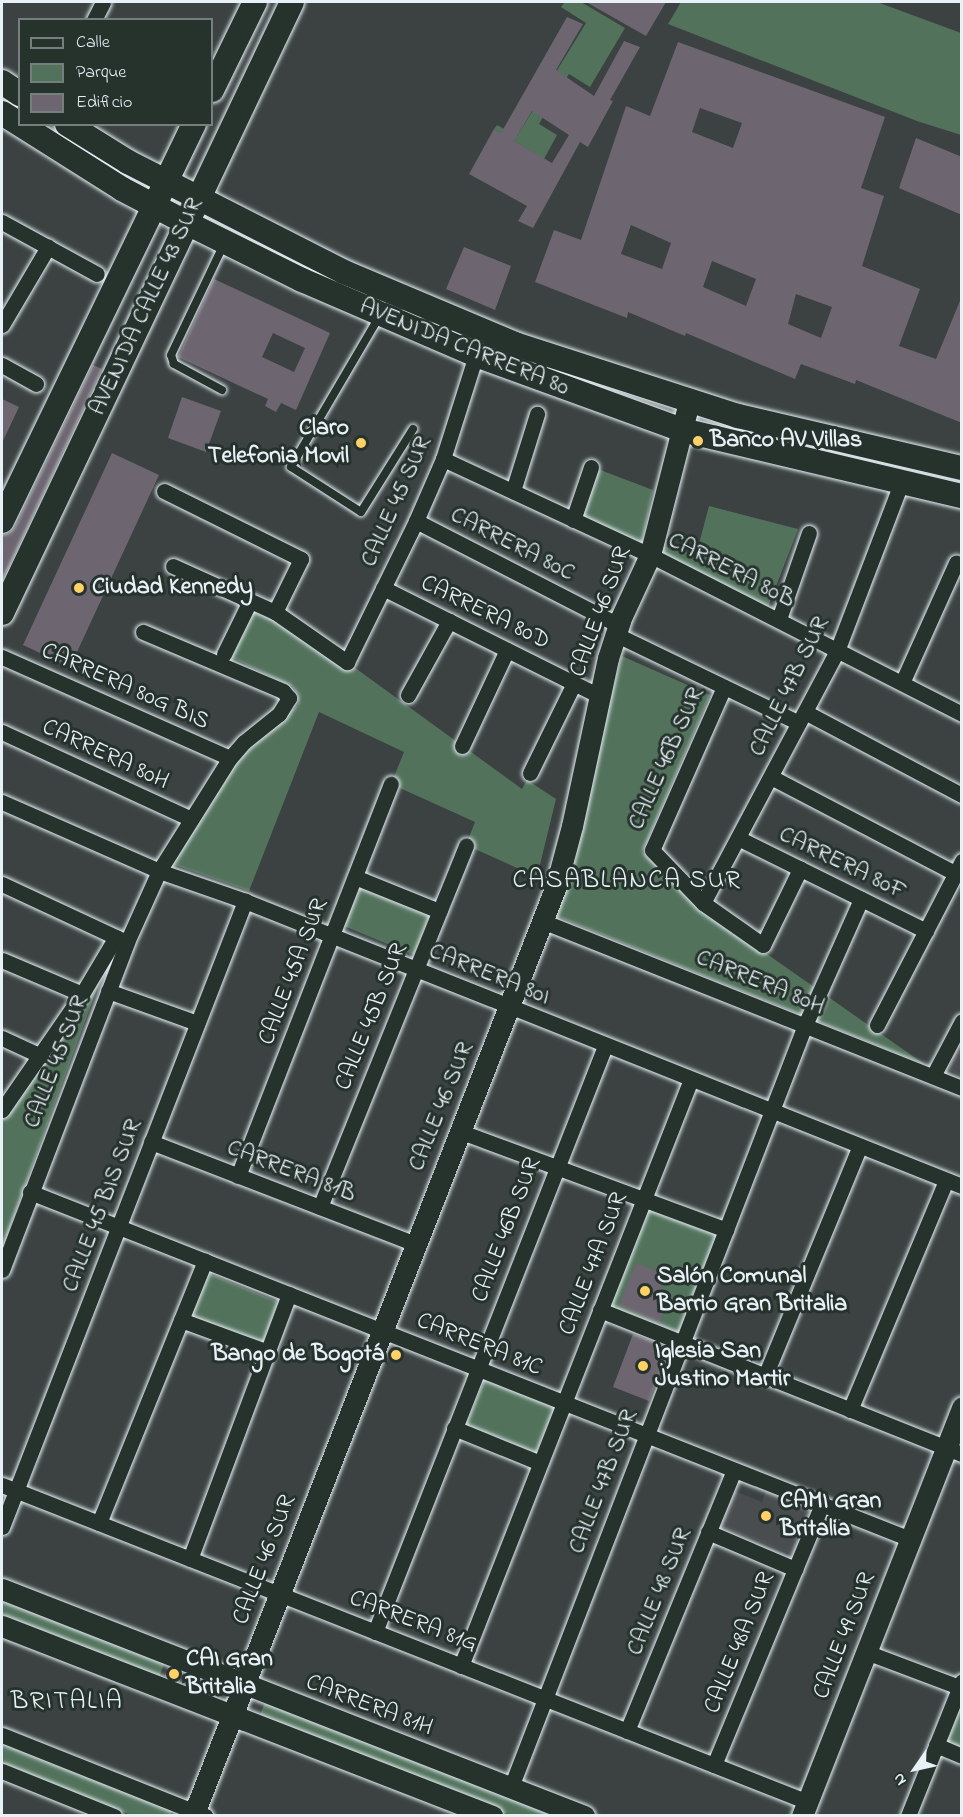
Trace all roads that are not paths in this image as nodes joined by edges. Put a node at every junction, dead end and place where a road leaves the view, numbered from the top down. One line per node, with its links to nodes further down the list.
1 (103, 2): 4 (street)
2 (255, 2): 6 (main road)
3 (292, 2): 14 (main road, AVENIDA CALLE 43 SUR)
4 (95, 18)
5 (2, 82): 7 (main road)
6 (213, 88)
7 (18, 93)
8 (2, 113): 9 (main road, AVENIDA CARRERA 80)
9 (18, 123)
10 (22, 126): 15 (main road, AVENIDA CARRERA 80)
11 (70, 126): 13 (main road, AVENIDA CARRERA 80)
12 (193, 126): 13 (main road, AVENIDA CALLE 43 SUR)
13 (166, 182): 14 (main road, AVENIDA CARRERA 80); 15 (main road, AVENIDA CALLE 43 SUR)
14 (198, 198): 17 (main road, AVENIDA CALLE 43 SUR); 27 (main road, AVENIDA CARRERA 80)
15 (153, 206): 17 (main road, AVENIDA CARRERA 80); 39 (main road, AVENIDA CALLE 43 SUR)
16 (2, 222): 19 (street)
17 (187, 223): 18 (main road, AVENIDA CARRERA 80); 48 (main road, AVENIDA CALLE 43 SUR)
18 (225, 243): 21 (main road, AVENIDA CARRERA 80); 26 (lane)
19 (48, 248): 20 (street); 22 (street)
20 (97, 274)
21 (380, 315): 23 (main road, AVENIDA CARRERA 80); 29 (lane)
22 (2, 325)
23 (476, 355): 30 (main road, AVENIDA CARRERA 80); 31 (street, CALLE 45 SUR)
24 (2, 365): 25 (street)
25 (36, 384)
26 (222, 390)
27 (689, 402): 30 (street, CALLE 46 SUR); 33 (main road, AVENIDA CARRERA 80)
28 (537, 414): 36 (street)
29 (413, 429)
30 (682, 429): 34 (main road, AVENIDA CARRERA 80); 42 (street, CALLE 46 SUR)
31 (443, 459): 36 (street, CARRERA 80B); 40 (street, CALLE 45 SUR)
32 (591, 467): 38 (street)
33 (962, 468)
34 (901, 483): 37 (main road, AVENIDA CARRERA 80); 54 (street, CALLE 47B SUR)
35 (164, 491): 47 (street)
36 (513, 491): 38 (street, CARRERA 80B)
37 (962, 496)
38 (573, 520): 42 (street, CARRERA 80B)
39 (2, 521)
40 (416, 521): 45 (street, CALLE 45 SUR); 51 (street, CARRERA 80C)
41 (809, 532): 49 (street)
42 (650, 555): 49 (street, CARRERA 80B); 51 (street, CALLE 46 SUR)
43 (956, 563): 58 (street)
44 (173, 566): 46 (street)
45 (383, 588): 47 (street, CALLE 45 SUR); 50 (street, CARRERA 80D)
46 (250, 601): 47 (street); 55 (street)
47 (274, 612)
48 (2, 613)
49 (779, 619): 54 (street, CARRERA 80B)
50 (449, 621): 53 (street, CARRERA 80D); 60 (street)
51 (617, 630): 59 (street, CARRERA 80C); 61 (street, CALLE 46 SUR)
52 (143, 632): 66 (street, CALLE 45 SUR)
53 (507, 650): 57 (street, CARRERA 80D); 65 (street)
54 (837, 651): 58 (street, CARRERA 80B); 63 (street, CALLE 47B SUR)
55 (224, 654)
56 (2, 657): 66 (street, CARRERA 80G BIS)
57 (574, 683): 61 (street, CARRERA 80D); 67 (street)
58 (903, 683): 62 (street, CARRERA 80B)
59 (724, 687): 63 (street, CARRERA 80C); 82 (street, CALLE 46B SUR)
60 (408, 695)
61 (598, 695): 84 (street, CALLE 46 SUR)
62 (962, 714)
63 (802, 718): 68 (street, CALLE 47B SUR); 70 (street, CARRERA 80C)
64 (2, 732): 72 (street, CARRERA 80H)
65 (462, 746)
66 (230, 758): 72 (street, CALLE 45 SUR)
67 (530, 773)
68 (771, 777): 73 (street, CALLE 47B SUR); 75 (street)
69 (391, 784): 78 (street, CALLE 45A SUR)
70 (962, 795)
71 (2, 802): 77 (street, CARRERA 80I)
72 (191, 819): 77 (street, CALLE 45 SUR)
73 (738, 838): 76 (street, CARRERA 80F); 82 (street, CALLE 47B SUR)
74 (466, 845): 83 (street, CALLE 45B SUR)
75 (958, 867): 85 (street)
76 (800, 869): 80 (street, CARRERA 80F); 82 (street)
77 (159, 871): 81 (street, CARRERA 80I); 87 (street, CALLE 45 SUR)
78 (355, 877): 83 (street); 86 (street, CALLE 45A SUR)
79 (2, 884): 87 (street)
80 (861, 899): 85 (street, CARRERA 80F); 96 (street)
81 (245, 901): 86 (street, CARRERA 80I); 94 (street, CALLE 45 BIS SUR)
82 (703, 903)
83 (439, 911): 89 (street, CALLE 45B SUR)
84 (542, 921): 92 (street, CALLE 46 SUR); 96 (street, CARRERA 80H)
85 (926, 931): 95 (street)
86 (332, 936): 89 (street, CARRERA 80I); 109 (street, CALLE 45A SUR)
87 (121, 939): 90 (street, CALLE 45 SUR); 91 (street)
88 (2, 960): 91 (street)
89 (415, 970): 92 (street, CARRERA 80I); 114 (street, CALLE 45B SUR)
90 (108, 992): 94 (street); 112 (street, CALLE 45 SUR)
91 (82, 994): 99 (street)
92 (509, 1008): 98 (street, CARRERA 80I); 105 (street, CALLE 46 SUR)
93 (962, 1021): 100 (street)
94 (197, 1023): 106 (street, CALLE 45 BIS SUR)
95 (877, 1024)
96 (805, 1025): 100 (street, CARRERA 80H); 104 (street, CALLE 47B SUR)
97 (2, 1038): 99 (street)
98 (605, 1046): 101 (street, CARRERA 80I); 108 (street, CALLE 46B SUR)
99 (41, 1056): 103 (street)
100 (933, 1076): 102 (street, CARRERA 80H)
101 (691, 1079): 104 (street, CARRERA 80I); 113 (street, CALLE 47A SUR)
102 (962, 1088)
103 (2, 1110)
104 (772, 1111): 107 (street, CARRERA 80I); 116 (street, CALLE 47B SUR)
105 (459, 1131): 108 (street); 117 (street, CALLE 46 SUR)
106 (151, 1142): 109 (street, CARRERA 81B); 115 (street, CALLE 45 BIS SUR)
107 (860, 1146): 110 (street, CARRERA 80I); 127 (street)
108 (556, 1167): 113 (street); 126 (street, CALLE 46B SUR)
109 (238, 1176): 114 (street, CARRERA 81B)
110 (946, 1180): 111 (street, CARRERA 80I); 130 (street)
111 (962, 1186)
112 (30, 1192): 115 (street, CARRERA 81C); 119 (street, CALLE 45 SUR)
113 (643, 1199): 116 (street); 121 (street, CALLE 47A SUR)
114 (320, 1207): 117 (street, CARRERA 81B)
115 (119, 1227): 118 (street, CARRERA 81C); 136 (street, CALLE 45 BIS SUR)
116 (726, 1230): 124 (street, CALLE 47B SUR)
117 (416, 1244): 123 (street, CALLE 46 SUR)
118 (205, 1261): 120 (street, CARRERA 81C); 122 (street)
119 (2, 1270)
120 (289, 1294): 123 (street, CARRERA 81C); 125 (street)
121 (600, 1310): 124 (street); 128 (street, CALLE 47A SUR)
122 (182, 1320): 125 (street); 138 (street)
123 (383, 1331): 126 (street, CARRERA 81C); 145 (street, CALLE 46 SUR)
124 (682, 1343): 127 (street); 132 (street, CALLE 47B SUR)
125 (268, 1352): 142 (street)
126 (477, 1368): 128 (street, CARRERA 81C); 131 (street, CALLE 46B SUR)
127 (765, 1376): 130 (street)
128 (564, 1402): 132 (street, CARRERA 81C); 134 (street, CALLE 47A SUR)
129 (962, 1407): 133 (street, CALLE 49 SUR)
130 (850, 1410): 133 (street)
131 (454, 1428): 134 (street); 147 (street, CALLE 46B SUR)
132 (647, 1435): 135 (street, CARRERA 81C); 152 (street, CALLE 47B SUR)
133 (954, 1451): 141 (street, CALLE 49 SUR)
134 (540, 1463): 149 (street, CALLE 47A SUR)
135 (734, 1470): 137 (street, CARRERA 81C); 140 (street, CALLE 48 SUR)
136 (9, 1487): 138 (street, CARRERA 81G); 139 (street, CALLE 45 BIS SUR)
137 (822, 1504): 141 (street, CARRERA 81C); 143 (street, CALLE 48A SUR)
138 (99, 1523): 142 (street, CARRERA 81G)
139 (2, 1527)
140 (708, 1532): 143 (street); 154 (street, CALLE 48 SUR)
141 (910, 1539): 148 (street, CALLE 49 SUR)
142 (190, 1559): 145 (street, CARRERA 81G)
143 (795, 1569): 158 (street, CALLE 48A SUR)
144 (2, 1589): 150 (street, CARRERA 81H)
145 (279, 1594): 147 (street, CARRERA 81G); 150 (street, CALLE 46 SUR)
146 (2, 1626): 153 (street)
147 (375, 1632): 149 (street, CARRERA 81G)
148 (866, 1652): 151 (street); 161 (street, CALLE 49 SUR)
149 (461, 1666): 152 (street, CARRERA 81G)
150 (244, 1685): 153 (street, CALLE 46 SUR); 160 (street, CARRERA 81H)
151 (961, 1685): 156 (street)
152 (545, 1699): 154 (street, CARRERA 81G); 160 (street, CALLE 47B SUR)
153 (233, 1714): 162 (street, CALLE 46 SUR); 164 (street)
154 (627, 1731): 158 (street, CARRERA 81G)
155 (2, 1736): 162 (street)
156 (936, 1745): 157 (street); 166 (street)
157 (962, 1756)
158 (714, 1765): 161 (street, CARRERA 81G)
159 (2, 1772): 163 (street)
160 (511, 1787): 165 (street, CARRERA 81H)
161 (805, 1809)
162 (198, 1814)
163 (114, 1815)
164 (492, 1815)
165 (585, 1815)
166 (908, 1815)

